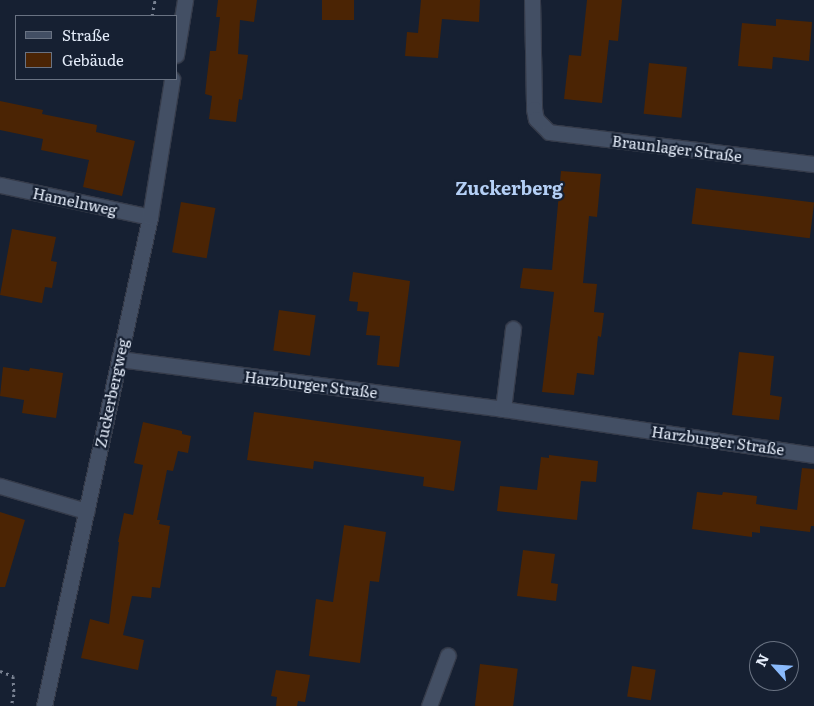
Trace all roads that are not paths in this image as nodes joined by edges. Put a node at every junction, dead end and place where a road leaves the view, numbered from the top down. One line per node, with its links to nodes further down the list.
1 (185, 0): 3 (street)
2 (532, 0): 5 (street, Braunlager Straße)
3 (178, 43)
4 (172, 80): 7 (street, Zuckerbergweg)
5 (814, 164)
6 (0, 185): 7 (street, Hamelnweg)
7 (150, 217): 9 (street, Zuckerbergweg)
8 (513, 329): 10 (street)
9 (119, 359): 10 (street, Harzburger Straße); 13 (street, Zuckerbergweg)
10 (503, 409): 11 (street, Harzburger Straße)
11 (814, 454)
12 (0, 486): 13 (street)
13 (86, 511): 15 (street, Zuckerbergweg)
14 (448, 655): 16 (street)
15 (44, 706)
16 (429, 706)

